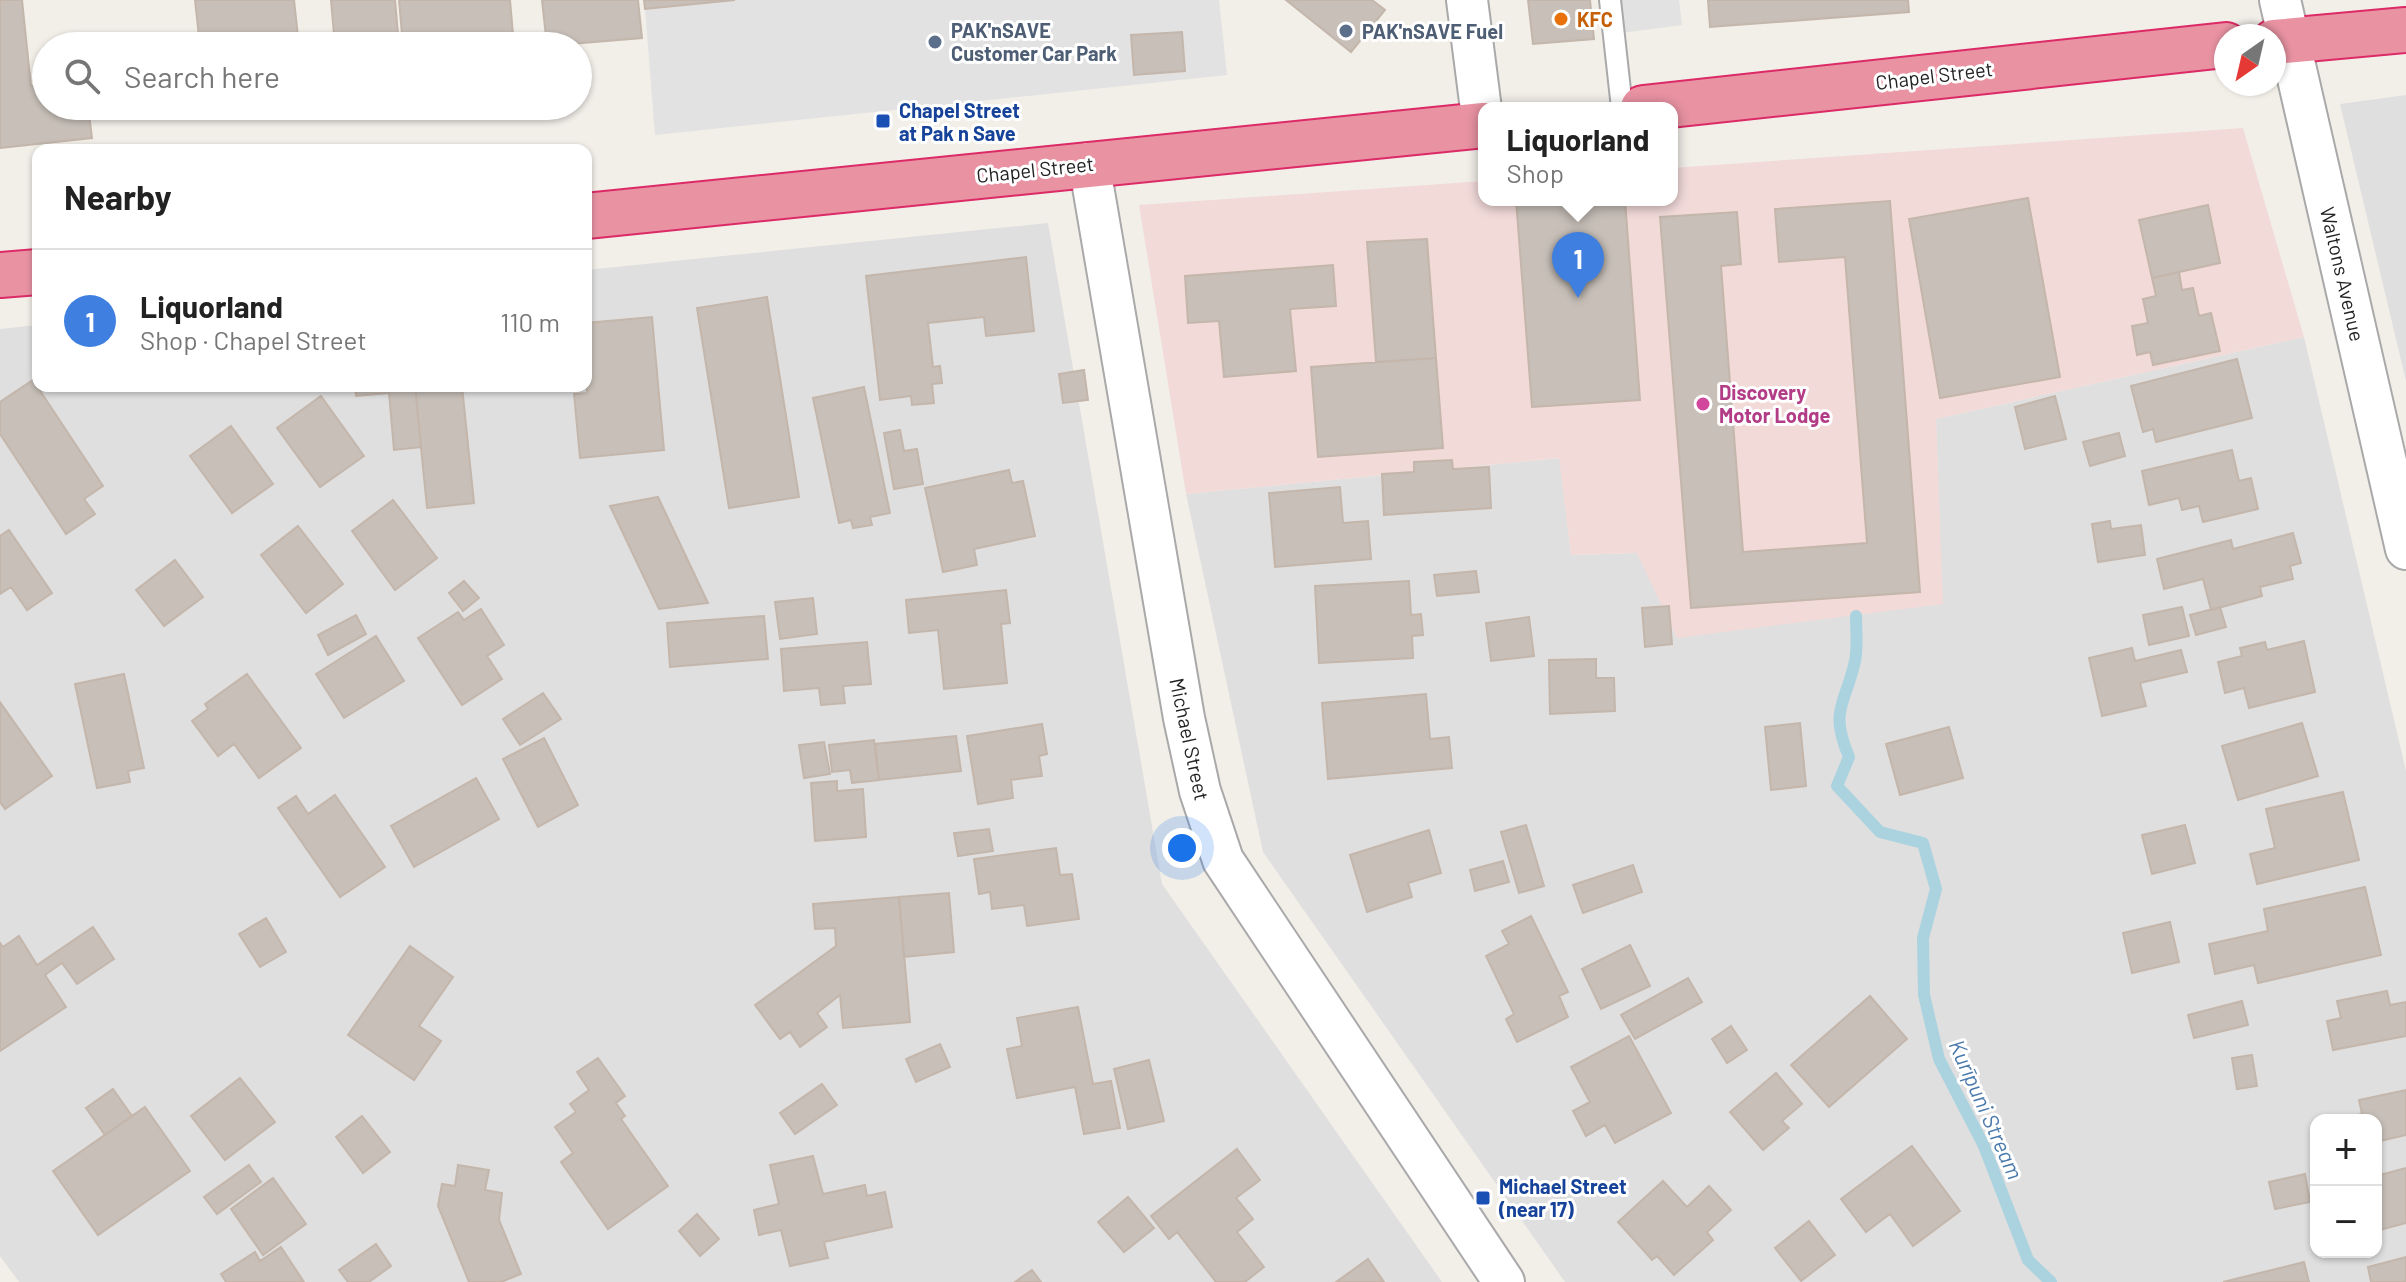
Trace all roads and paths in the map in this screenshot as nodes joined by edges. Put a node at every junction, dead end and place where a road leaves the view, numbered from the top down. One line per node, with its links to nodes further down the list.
1 (1467, 0): 9 (street)
2 (1610, 0): 10 (lane)
3 (2280, 0): 4 (street, Waltons Avenue)
4 (2281, 24)
5 (2406, 30): 6 (highway)
6 (2286, 42)
7 (2214, 46): 11 (highway, Chapel Street)
8 (2286, 58): 17 (street, Waltons Avenue)
9 (1481, 102)
10 (1621, 102)
11 (1678, 104)
12 (1478, 126): 13 (highway, Chapel Street)
13 (1089, 163): 14 (highway, Chapel Street); 18 (street, Michael Street)
14 (592, 215)
15 (32, 272): 16 (highway)
16 (0, 275)
17 (2406, 549)
18 (1504, 1282)

